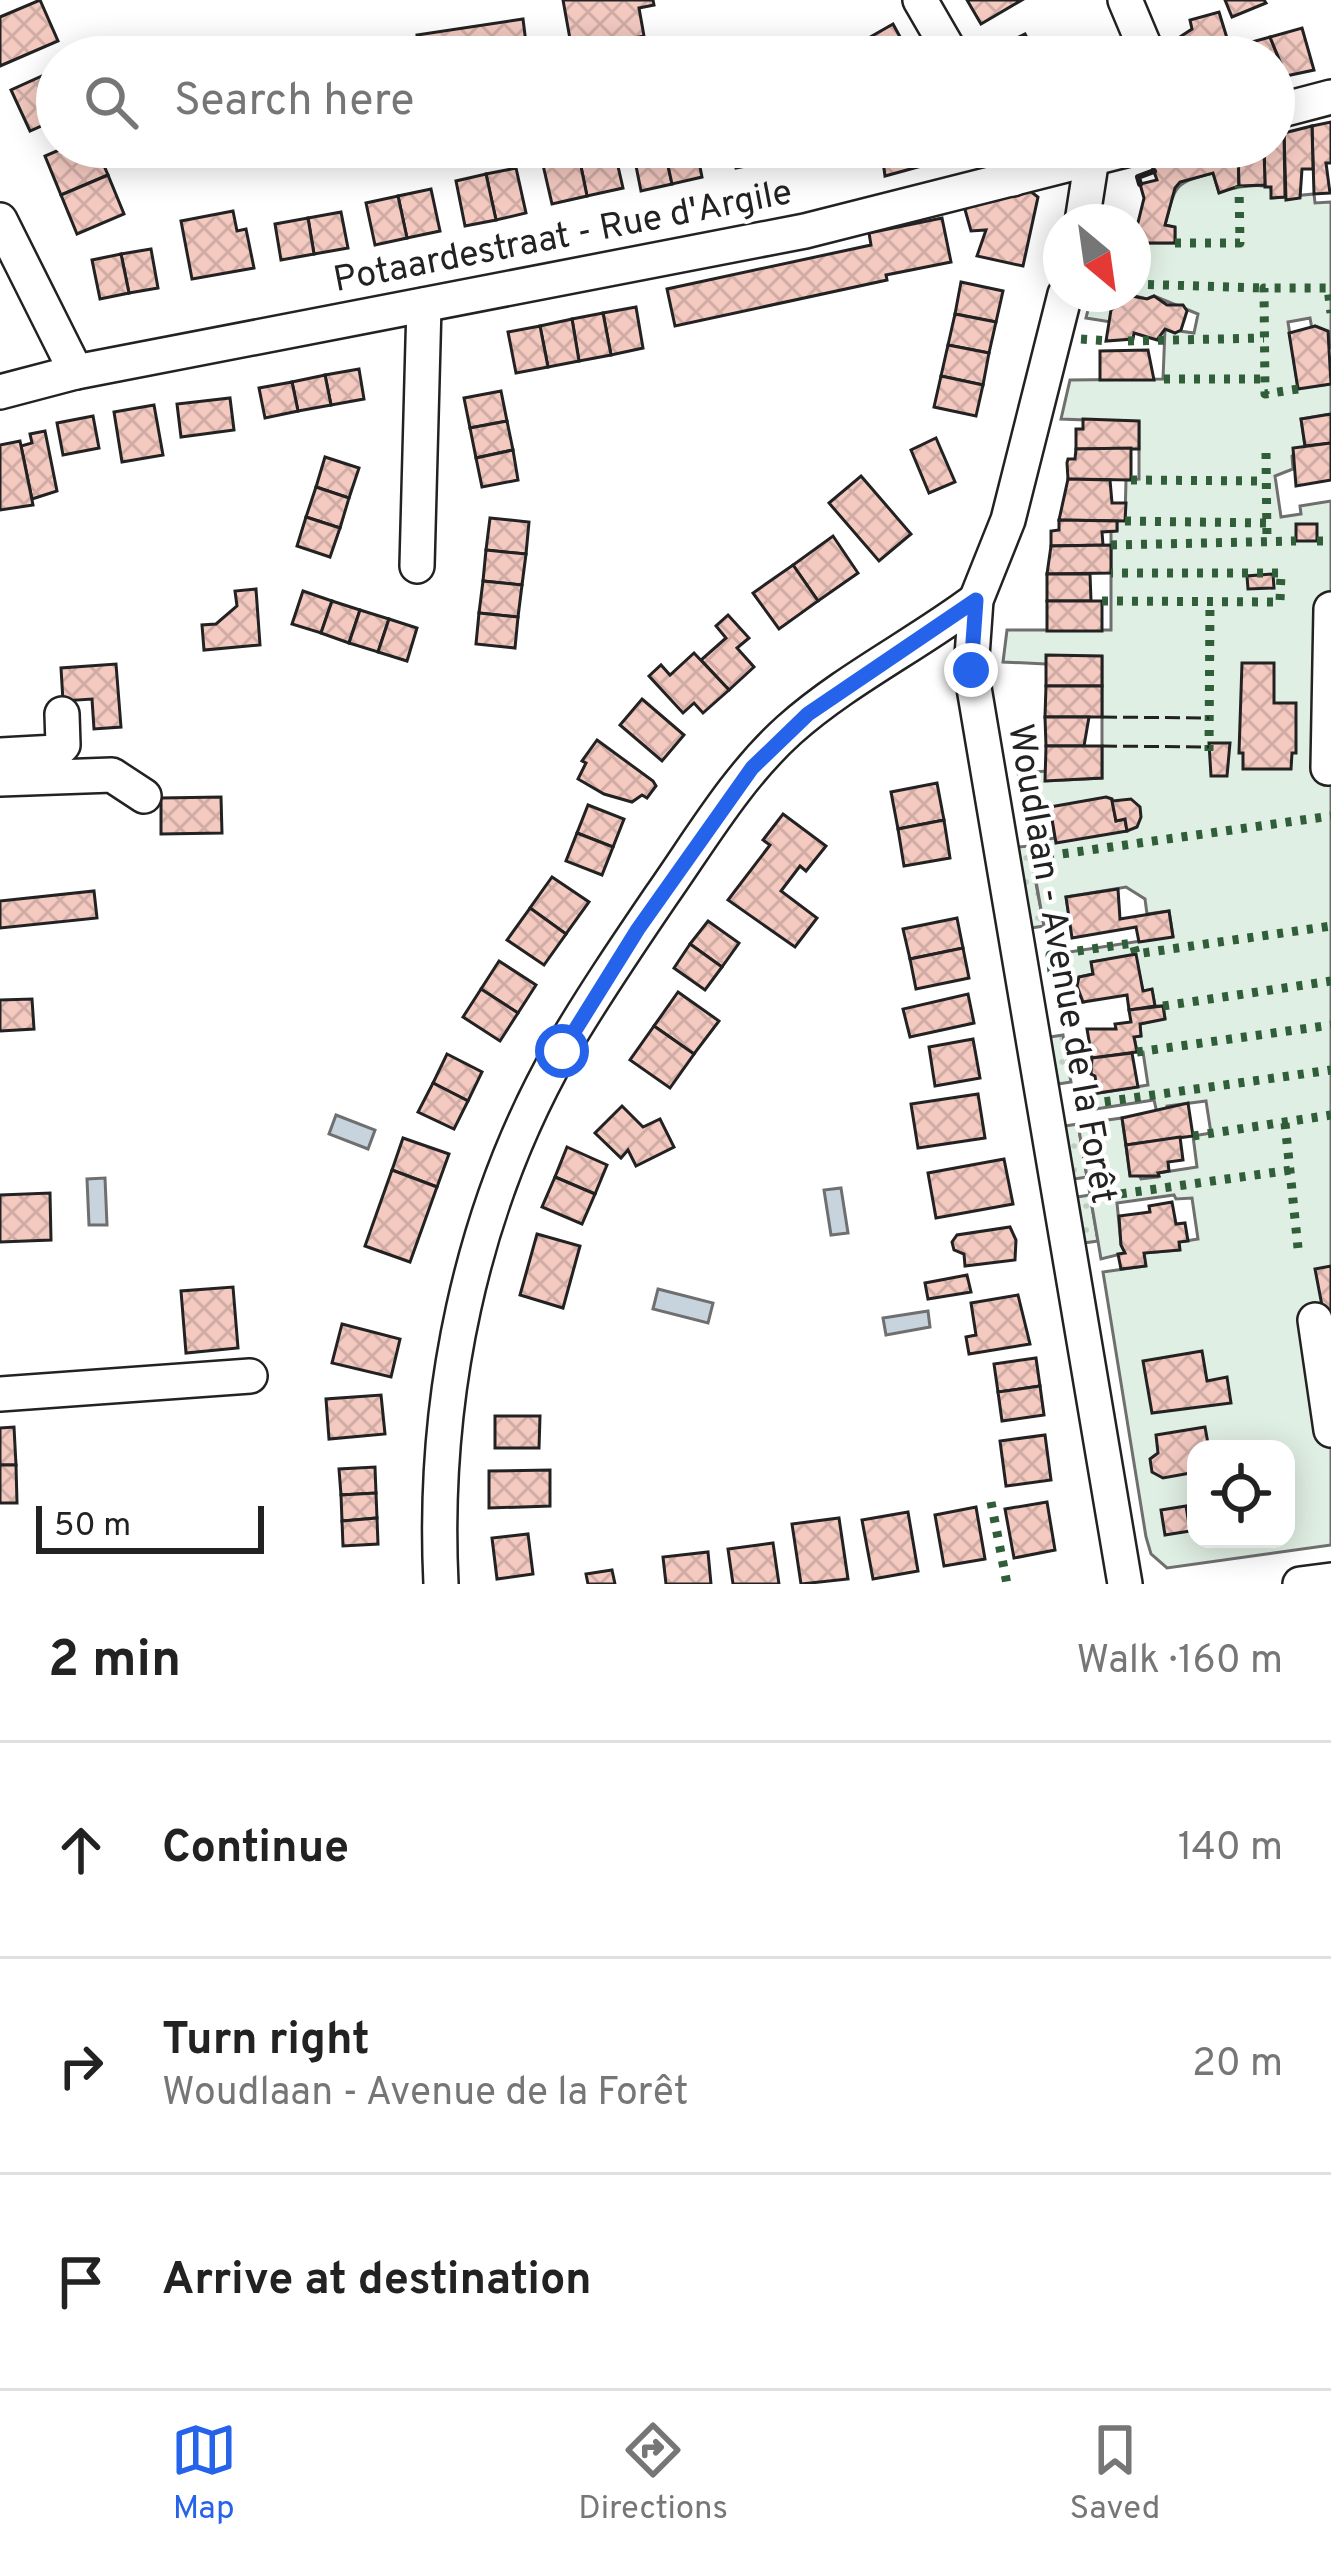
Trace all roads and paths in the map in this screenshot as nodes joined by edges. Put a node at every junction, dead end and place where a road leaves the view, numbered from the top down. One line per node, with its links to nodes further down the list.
1 (920, 0): 3 (street)
2 (1125, 0): 4 (street)
3 (940, 36)
4 (1140, 36)
5 (1331, 98): 6 (street)
6 (1295, 107)
7 (1009, 168): 10 (street)
8 (1054, 168): 10 (street, Potaardestraat - Rue d'Argile)
9 (1090, 168): 11 (street)
10 (1013, 179): 13 (street, Potaardestraat - Rue d'Argile)
11 (1085, 204)
12 (0, 220): 15 (street)
13 (424, 305): 15 (street, Potaardestraat - Rue d'Argile); 17 (street)
14 (1060, 312): 18 (street, Woudlaan - Avenue de la Forêt)
15 (76, 372): 16 (street, Potaardestraat - Rue d'Argile)
16 (0, 392)
17 (417, 566)
18 (976, 600): 30 (street); 31 (street, Woudlaan - Avenue de la Forêt)
19 (1331, 609): 22 (street)
20 (62, 713): 21 (street)
21 (0, 755)
22 (1328, 768)
23 (0, 778): 24 (street)
24 (143, 796)
25 (1315, 1320): 28 (street)
26 (250, 1376): 27 (street)
27 (0, 1394)
28 (1331, 1430)
29 (1331, 1580): 32 (street)
30 (441, 1584)
31 (1126, 1584)
32 (1300, 1584)

